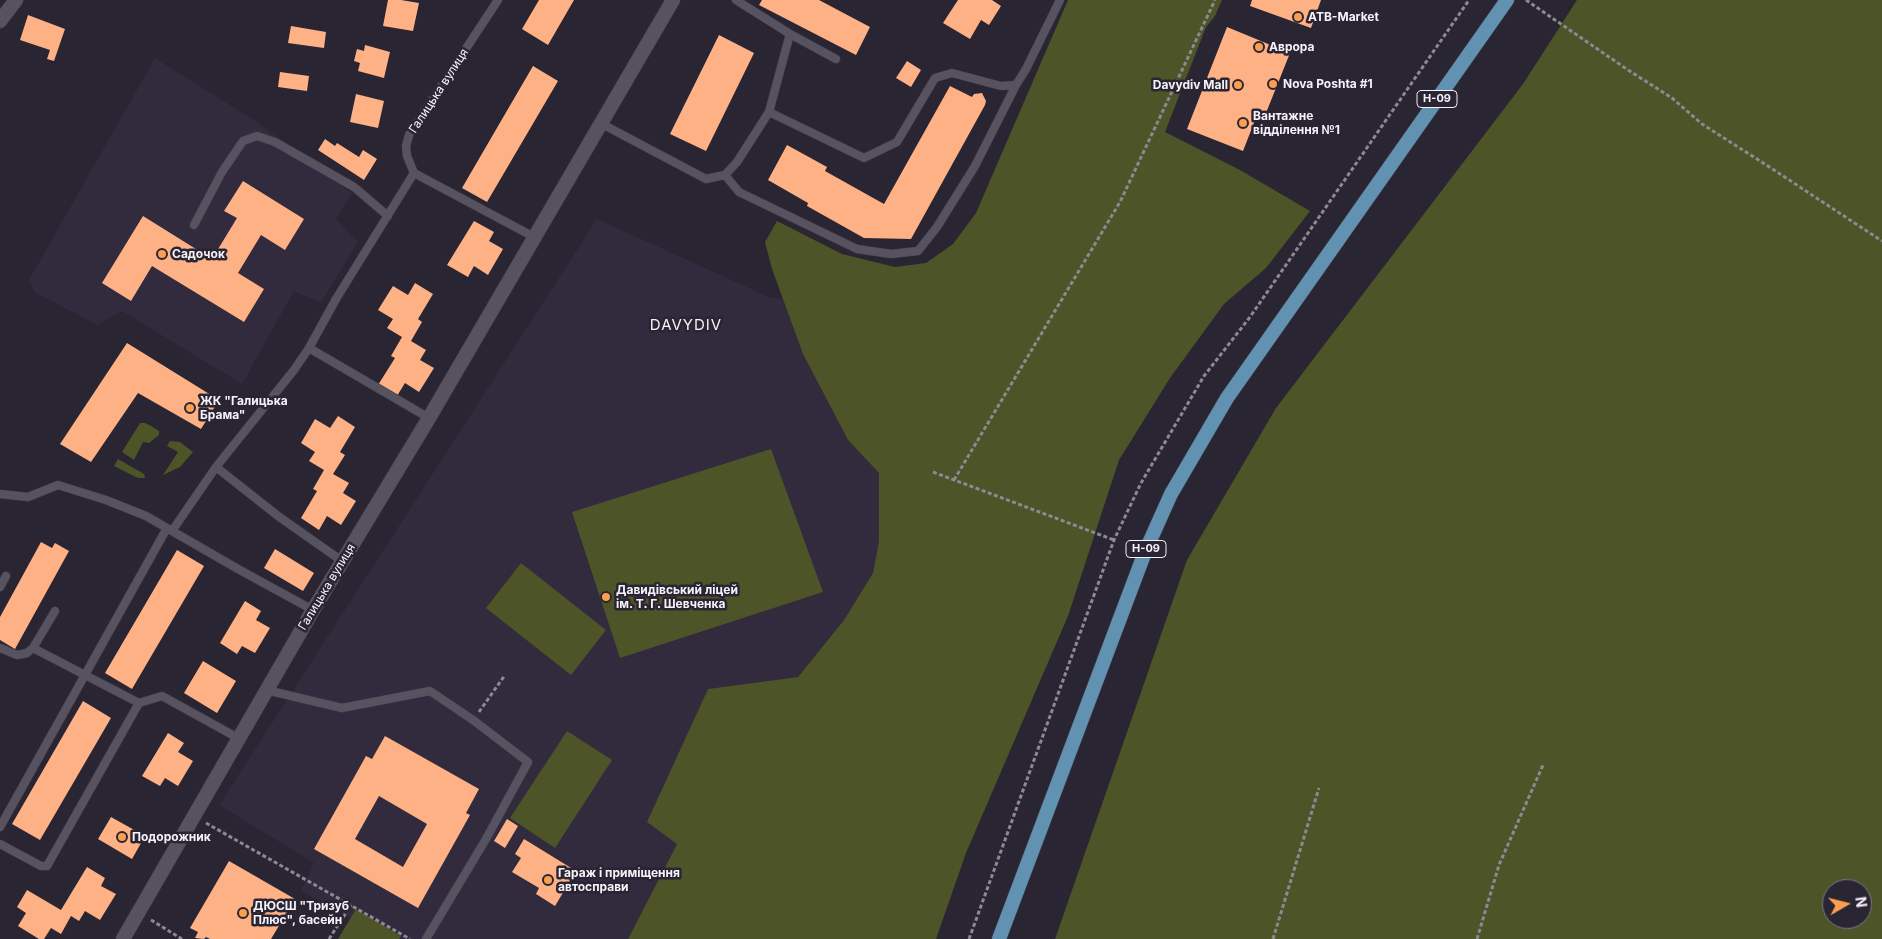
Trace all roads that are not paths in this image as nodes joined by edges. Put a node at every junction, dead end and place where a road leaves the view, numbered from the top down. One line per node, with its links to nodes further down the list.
1 (16, 0): 7 (street)
2 (498, 0): 13 (lane, Галицька вулиця)
3 (673, 0): 12 (street, Галицька вулиця)
4 (736, 0): 8 (lane)
5 (1060, 0): 10 (lane)
6 (1507, 0): 38 (main road, Н-09)
7 (0, 21)
8 (790, 34): 9 (lane); 11 (lane)
9 (836, 59)
10 (1016, 85): 11 (lane); 14 (lane)
11 (769, 112): 14 (lane)
12 (602, 124): 14 (lane); 17 (street, Галицька вулиця)
13 (414, 173): 15 (lane); 17 (lane)
14 (725, 175)
15 (388, 216): 16 (lane); 18 (lane)
16 (194, 225)
17 (534, 237): 19 (street, Галицька вулиця)
18 (309, 348): 19 (lane); 20 (lane)
19 (428, 418): 23 (street, Галицька вулиця)
20 (216, 467): 22 (lane); 23 (lane)
21 (0, 494): 22 (lane)
22 (170, 529): 26 (lane); 30 (lane)
23 (342, 561): 26 (street, Галицька вулиця)
24 (6, 576): 25 (lane)
25 (0, 587)
26 (312, 610): 31 (street, Галицька вулиця)
27 (55, 611): 29 (lane)
28 (0, 648): 29 (lane)
29 (33, 648): 30 (lane)
30 (85, 675): 32 (lane); 34 (lane)
31 (266, 690): 33 (street, Галицька вулиця); 37 (lane)
32 (139, 703): 33 (lane); 35 (lane)
33 (238, 738): 36 (street, Галицька вулиця)
34 (0, 827)
35 (0, 844)
36 (123, 939)
37 (426, 939)
38 (999, 939)

